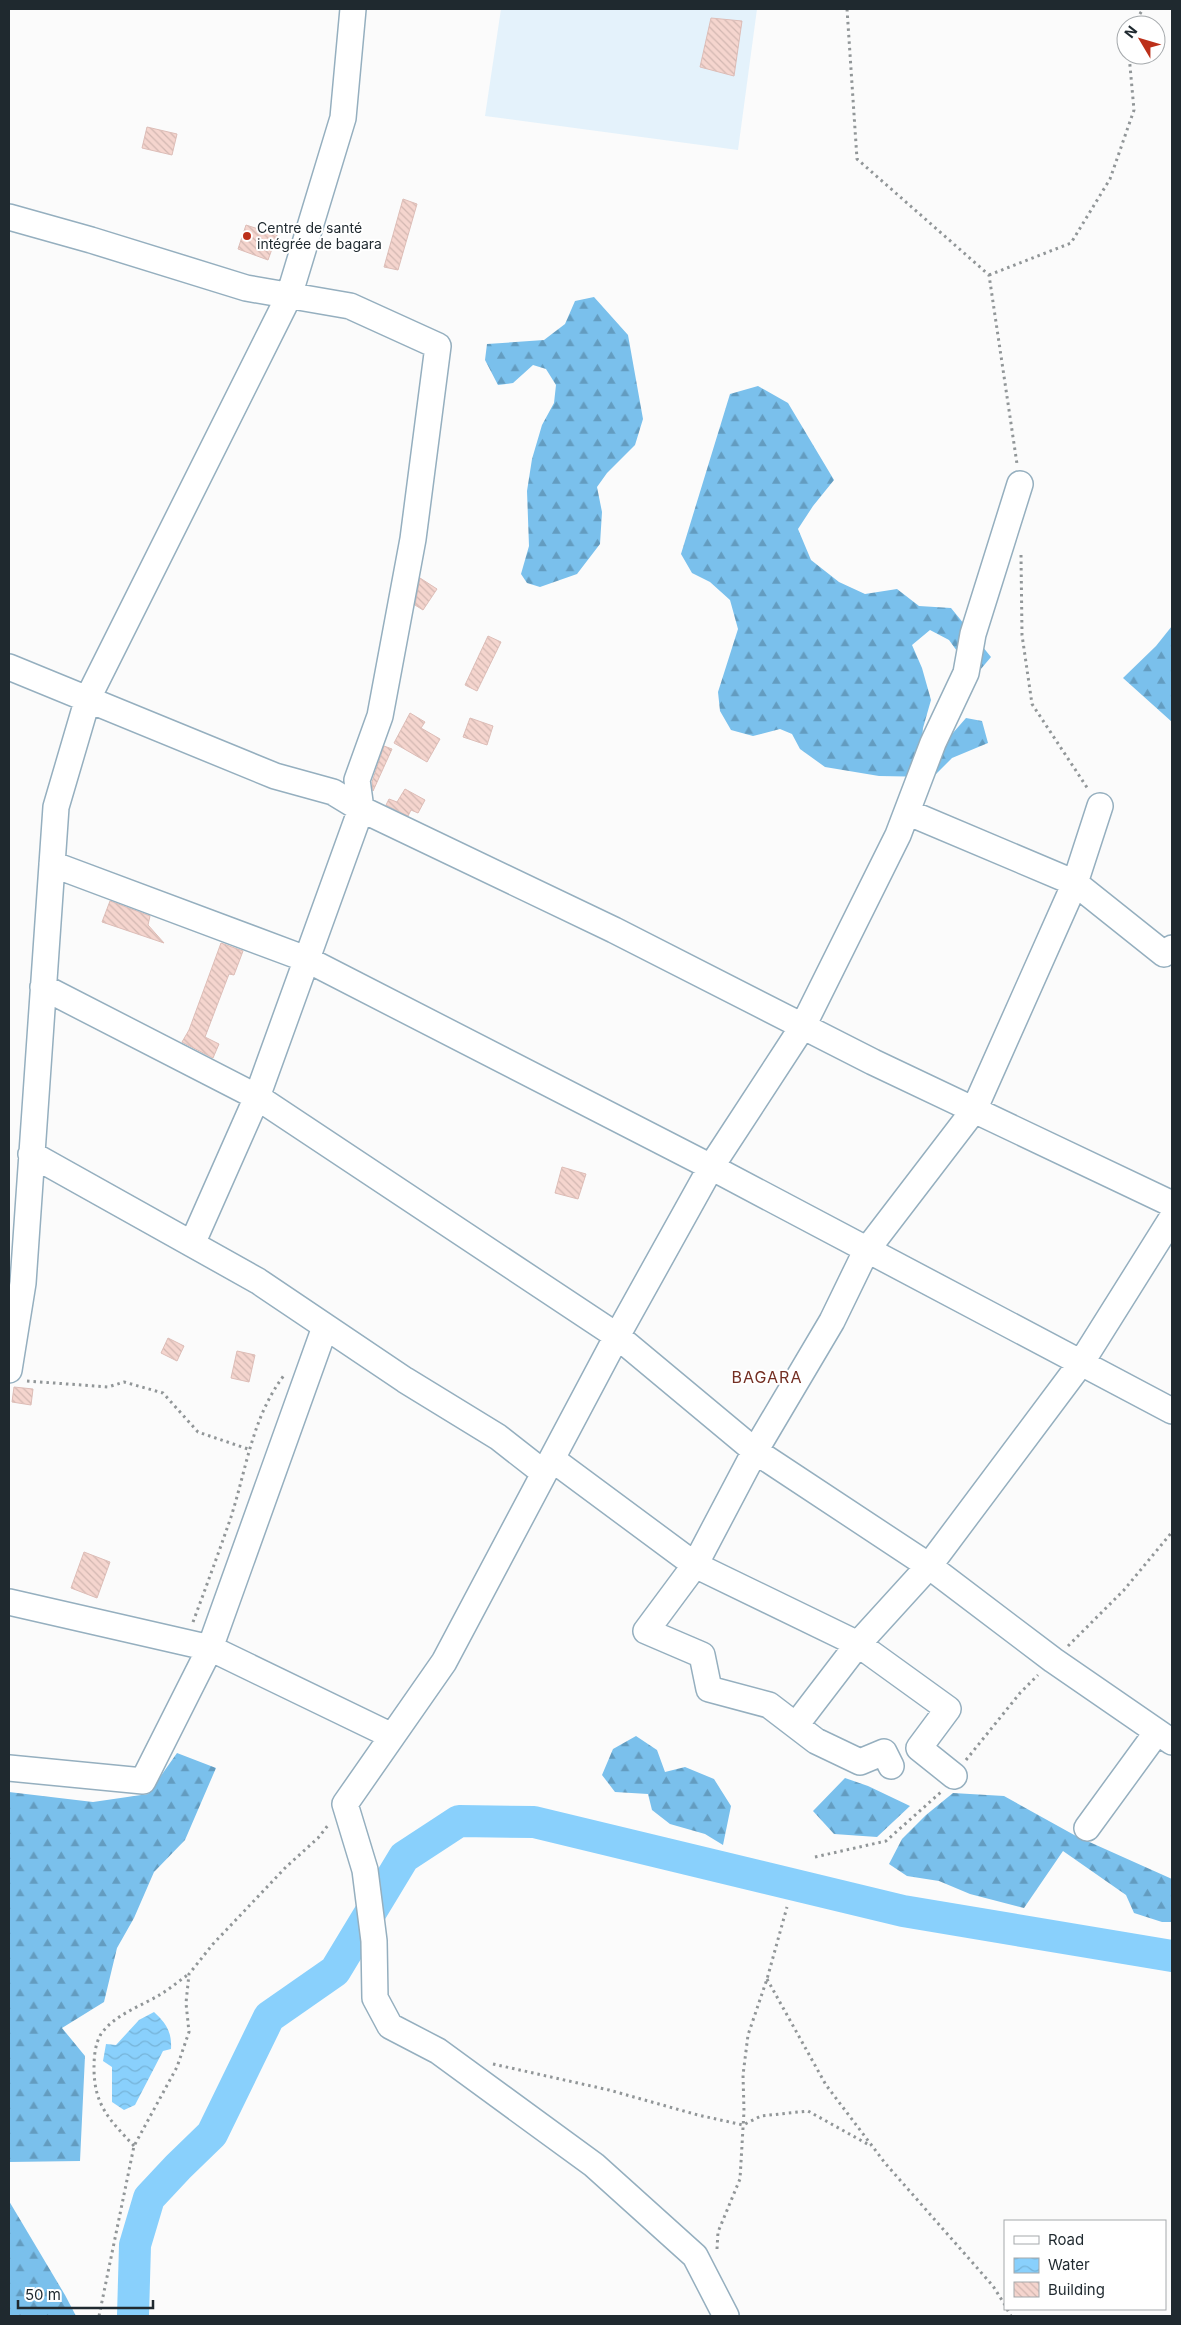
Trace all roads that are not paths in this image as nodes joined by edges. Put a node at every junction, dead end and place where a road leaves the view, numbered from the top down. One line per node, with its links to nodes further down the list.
1 (353, 9): 3 (street)
2 (9, 217): 3 (street)
3 (289, 296): 6 (street); 8 (street)
4 (1020, 484): 9 (street)
5 (9, 667): 6 (street)
6 (88, 698): 8 (street); 10 (street)
7 (1100, 806): 11 (street)
8 (361, 809): 13 (street); 15 (street)
9 (907, 812): 11 (street); 15 (street)
10 (52, 864): 13 (street); 14 (street)
11 (1075, 883): 12 (street); 17 (street)
12 (1172, 948)
13 (306, 959): 16 (street); 19 (street)
14 (43, 987): 16 (street); 18 (street)
15 (803, 1026): 17 (street); 19 (street)
16 (257, 1097): 22 (street); 25 (street)
17 (974, 1110): 20 (street); 23 (street)
18 (31, 1154): 22 (street); 27 (street)
19 (711, 1167): 23 (street); 25 (street)
20 (1172, 1204)
21 (1172, 1218): 26 (street)
22 (192, 1244): 24 (street)
23 (866, 1251): 26 (street); 29 (street)
24 (325, 1327): 30 (street); 35 (street)
25 (617, 1336): 29 (street); 30 (street)
26 (1081, 1363): 28 (street); 32 (street)
27 (13, 1375)
28 (1172, 1411)
29 (755, 1451): 31 (street); 32 (street)
30 (548, 1466): 31 (street); 37 (street)
31 (695, 1565): 34 (street); 36 (street)
32 (929, 1566): 34 (street); 38 (street)
33 (9, 1602): 35 (street)
34 (858, 1644): 36 (street); 41 (street)
35 (198, 1645): 37 (street); 40 (street)
36 (796, 1725): 39 (street)
37 (392, 1736): 43 (street)
38 (1165, 1737): 42 (street)
39 (891, 1766)
40 (9, 1768)
41 (954, 1776)
42 (1087, 1828)
43 (726, 2316)

